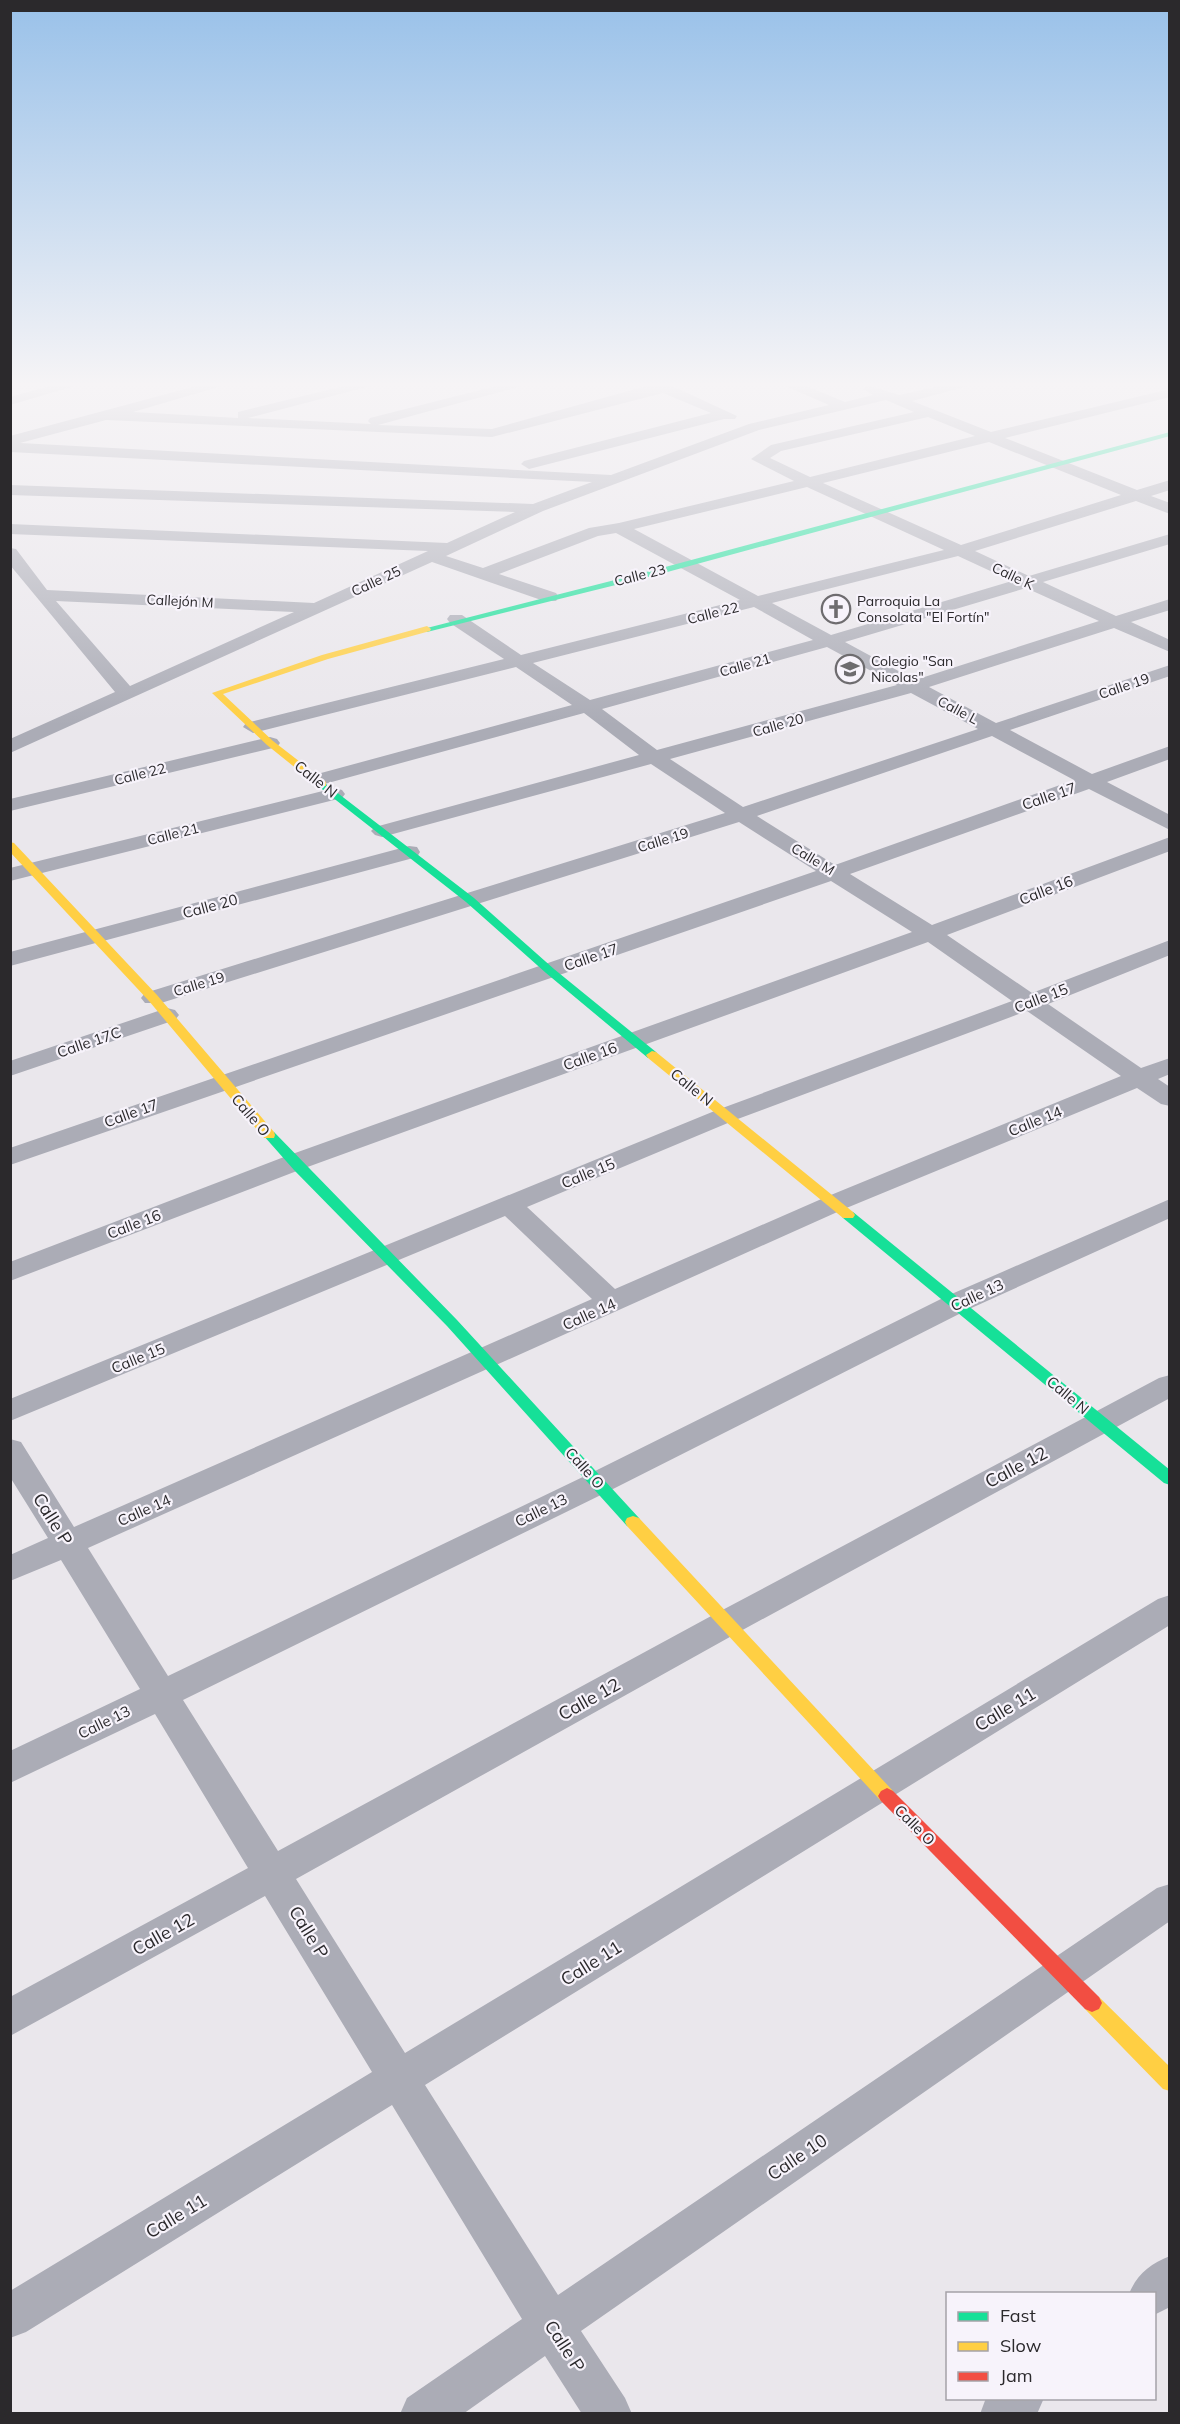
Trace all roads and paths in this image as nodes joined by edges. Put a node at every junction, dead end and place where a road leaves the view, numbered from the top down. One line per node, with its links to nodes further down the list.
1 (248, 498): 8 (street)
2 (564, 498): 8 (street, Calle 25)
3 (746, 498): 11 (street)
4 (843, 498): 10 (street, Calle K)
5 (931, 498): 10 (street, Calle 23)
6 (1124, 498): 16 (street, Calle 22)
7 (1142, 498): 9 (street)
8 (537, 508): 15 (street, Calle 25)
9 (1170, 509)
10 (876, 513): 16 (street, Calle K); 19 (street, Calle 23)
11 (619, 528): 19 (street, Calle L); 20 (street)
12 (10, 529): 15 (street)
13 (1170, 540): 21 (street, Calle 21)
14 (10, 541): 18 (street)
15 (451, 547): 18 (street, Calle 25)
16 (959, 551): 21 (street, Calle K); 24 (street, Calle 22)
17 (10, 553): 22 (street)
18 (426, 558): 20 (street); 26 (street, Calle 25)
19 (685, 564): 23 (street, Calle 23); 24 (street, Calle L)
20 (484, 574): 23 (street)
21 (1028, 582): 28 (street, Calle K); 29 (street, Calle 21)
22 (42, 595): 26 (street, Callejón M); 35 (street)
23 (550, 597): 27 (street, Calle 23)
24 (757, 603): 29 (street, Calle L); 31 (street, Calle 22)
25 (1170, 604): 28 (street, Calle 20)
26 (317, 608): 35 (street, Calle 25)
27 (456, 619): 31 (street, Calle M); 34 (street, Calle 23)
28 (1116, 622): 30 (street, Calle K); 33 (street, Calle 20)
29 (829, 641): 33 (street, Calle L); 36 (street, Calle 21)
30 (1170, 647)
31 (520, 662): 36 (street, Calle M); 37 (street, Calle 22)
32 (1170, 670): 38 (street, Calle 19)
33 (914, 686): 38 (street, Calle L); 42 (street, Calle 20)
34 (217, 693): 37 (street, Calle N)
35 (127, 694): 40 (street, Calle 25)
36 (589, 708): 42 (street, Calle M); 43 (street, Calle 21)
37 (254, 727): 39 (street, Calle N)
38 (996, 730): 44 (street, Calle L); 47 (street, Calle 19)
39 (270, 742): 43 (street, Calle N); 46 (street, Calle 22)
40 (10, 747)
41 (1170, 752): 44 (street, Calle 17)
42 (657, 759): 47 (street, Calle M); 49 (street, Calle 20)
43 (317, 780): 45 (street, Calle N)
44 (1091, 781): 48 (street, Calle L); 54 (street, Calle 17)
45 (335, 794): 49 (street, Calle N); 53 (street, Calle 21)
46 (10, 805)
47 (741, 815): 54 (street, Calle M); 56 (street, Calle 19)
48 (1170, 824)
49 (382, 831): 52 (street, Calle N)
50 (1170, 843): 57 (street, Calle 16)
51 (10, 845): 53 (street, Calle O)
52 (409, 852): 56 (street, Calle N); 58 (street, Calle 20)
53 (33, 869): 55 (street, Calle 21); 58 (street, Calle O)
54 (834, 872): 57 (street, Calle M); 61 (street, Calle 17)
55 (10, 875)
56 (470, 900): 61 (street, Calle N); 63 (street, Calle 19)
57 (931, 934): 62 (street, Calle M); 64 (street, Calle 16)
58 (99, 937): 60 (street, Calle 20); 63 (street, Calle O)
59 (1170, 947): 62 (street, Calle 15)
60 (10, 959)
61 (550, 971): 64 (street, Calle N); 68 (street, Calle 17)
62 (1031, 1002): 67 (street, Calle M); 70 (street, Calle 15)
63 (160, 1007): 66 (street, Calle 17C); 68 (street, Calle O)
64 (634, 1040): 70 (street, Calle N); 72 (street, Calle 16)
65 (1170, 1065): 67 (street, Calle 14)
66 (10, 1069)
67 (1138, 1078): 69 (street, Calle M); 73 (street, Calle 14)
68 (221, 1081): 71 (street, Calle 17); 72 (street, Calle O)
69 (1170, 1099)
70 (726, 1115): 73 (street, Calle N); 74 (street, Calle 15)
71 (10, 1157)
72 (293, 1163): 76 (street, Calle O); 77 (street, Calle 16)
73 (835, 1203): 78 (street, Calle 14); 79 (street, Calle N)
74 (509, 1205): 76 (street, Calle 15); 78 (street)
75 (1170, 1207): 79 (street, Calle 13)
76 (388, 1256): 80 (street, Calle O); 82 (street, Calle 15)
77 (10, 1272)
78 (613, 1303): 80 (street, Calle 14)
79 (957, 1303): 83 (street, Calle N); 86 (street, Calle 13)
80 (486, 1360): 86 (street, Calle O); 87 (street, Calle 14)
81 (1170, 1385): 83 (street, Calle 12)
82 (10, 1411)
83 (1100, 1422): 85 (street, Calle N); 90 (street, Calle 12)
84 (10, 1450): 87 (street, Calle P)
85 (1170, 1479)
86 (598, 1483): 90 (street, Calle O); 91 (street, Calle 13)
87 (68, 1543): 88 (street, Calle 14); 91 (street, Calle P)
88 (10, 1569)
89 (1170, 1608): 93 (street, Calle 11)
90 (725, 1624): 93 (street, Calle O); 94 (street, Calle 12)
91 (161, 1694): 92 (street, Calle 13); 94 (street, Calle P)
92 (10, 1768)
93 (878, 1787): 96 (street, Calle O); 98 (street, Calle 11)
94 (273, 1874): 97 (street, Calle 12); 98 (street, Calle P)
95 (1170, 1900): 96 (street, Calle 10)
96 (1064, 1974): 99 (street, Calle O); 103 (street, Calle 10)
97 (10, 2018)
98 (400, 2080): 102 (street, Calle 11); 103 (street, Calle P)
99 (1170, 2082)
100 (1170, 2278): 101 (street)
101 (1152, 2292)
102 (10, 2316)
103 (551, 2325): 105 (street, Calle 10); 106 (street, Calle P)
104 (1019, 2400): 107 (street)
105 (423, 2414)
106 (609, 2414)
107 (1003, 2414)

